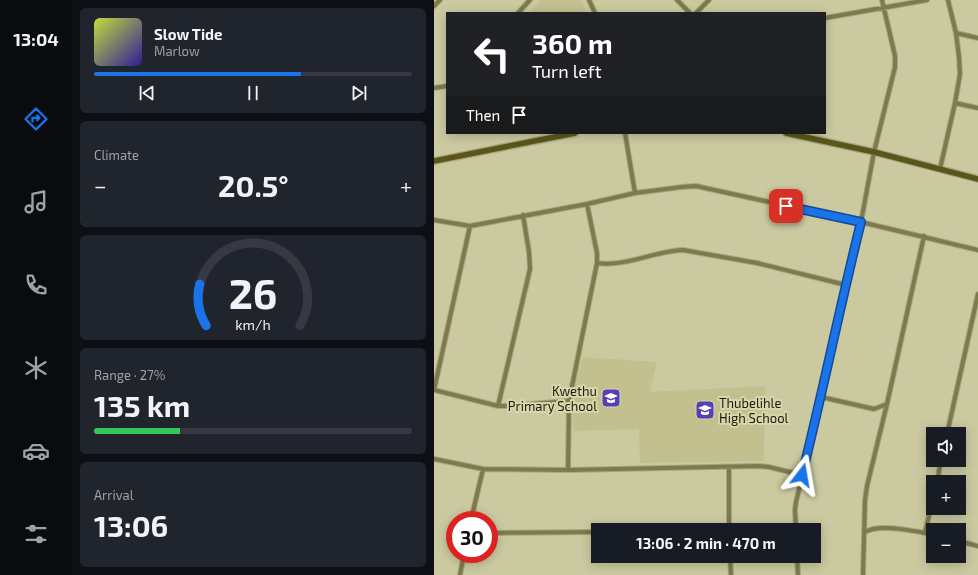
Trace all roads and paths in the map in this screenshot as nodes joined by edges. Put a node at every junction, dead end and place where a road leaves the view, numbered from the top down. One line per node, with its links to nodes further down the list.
1 (440, 0): 9 (street)
2 (530, 0): 11 (street)
3 (589, 0): 12 (street)
4 (677, 0): 13 (street)
5 (709, 0): 14 (street)
6 (882, 0): 10 (street)
7 (927, 0): 10 (street)
8 (948, 0): 16 (street)
9 (434, 6)
10 (884, 8): 15 (street); 25 (street)
11 (519, 12)
12 (595, 12)
13 (689, 12)
14 (697, 12)
15 (826, 18)
16 (956, 33): 17 (street); 20 (street)
17 (978, 38)
18 (446, 86): 19 (street)
19 (434, 88)
20 (955, 103): 21 (street); 27 (street)
21 (978, 108)
22 (570, 134): 26 (street)
23 (625, 134): 29 (street)
24 (791, 134): 25 (street)
25 (874, 152): 27 (street); 33 (street)
26 (434, 161)
27 (940, 169): 28 (street)
28 (978, 178)
29 (635, 193): 30 (street); 33 (street)
30 (588, 204): 31 (street); 37 (street)
31 (523, 215): 34 (street); 43 (street)
32 (434, 220): 34 (street)
33 (861, 222): 35 (street); 38 (street)
34 (470, 226): 43 (street)
35 (924, 236): 36 (street); 42 (street)
36 (978, 250)
37 (597, 262): 38 (street); 41 (street)
38 (846, 285): 40 (street)
39 (978, 294): 44 (street)
40 (821, 397): 42 (street); 49 (street)
41 (569, 401): 43 (street); 48 (street)
42 (887, 404): 55 (street)
43 (498, 406)
44 (949, 427)
45 (434, 459): 47 (street)
46 (729, 467): 48 (street); 49 (street); 52 (street)
47 (483, 469): 48 (street); 50 (street)
48 (568, 470)
49 (802, 475): 53 (street)
50 (473, 511)
51 (929, 515): 57 (street)
52 (729, 523)
53 (796, 523)
54 (591, 532): 56 (street)
55 (864, 532): 57 (street); 66 (street)
56 (498, 533)
57 (925, 533)
58 (966, 543): 59 (street)
59 (978, 546)
60 (462, 563): 63 (street)
61 (730, 563): 64 (street)
62 (797, 563): 65 (street)
63 (460, 575)
64 (731, 575)
65 (798, 575)
66 (863, 575)

